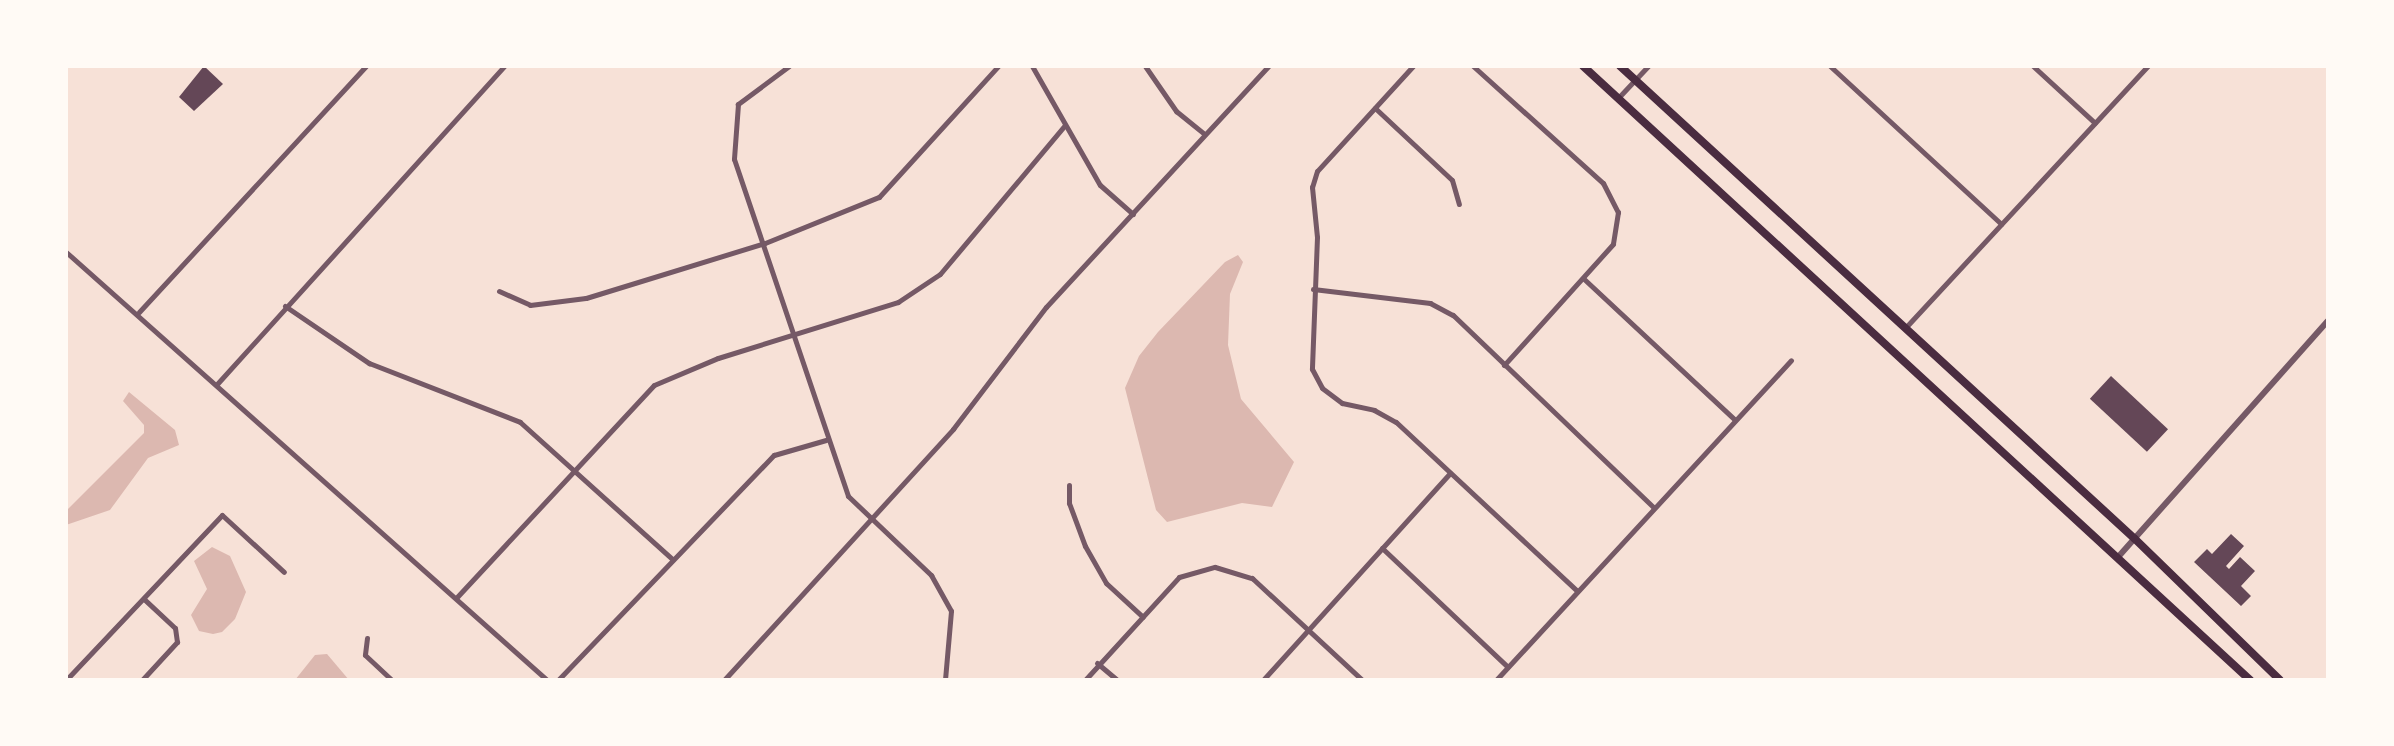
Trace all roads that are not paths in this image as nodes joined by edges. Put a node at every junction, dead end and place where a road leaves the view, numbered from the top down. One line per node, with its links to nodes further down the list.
1 (366, 66): 31 (street)
2 (504, 66): 30 (street)
3 (789, 66): 25 (street)
4 (998, 66): 25 (street)
5 (1032, 66): 20 (street)
6 (1145, 66): 21 (street)
7 (1268, 66): 21 (street)
8 (1413, 66): 18 (street)
9 (1473, 66): 27 (street)
10 (1583, 66): 17 (main road)
11 (1620, 66): 16 (main road)
12 (1648, 66): 16 (street)
13 (1830, 66): 24 (street)
14 (2033, 66): 19 (street)
15 (2148, 66): 19 (street)
16 (1635, 80): 17 (street); 33 (main road)
17 (1618, 98): 47 (main road)
18 (1375, 108): 22 (street); 28 (street)
19 (2095, 123): 24 (street)
20 (1065, 125): 23 (street); 34 (street)
21 (1204, 134): 23 (street)
22 (1459, 204)
23 (1133, 214): 44 (street)
24 (2001, 224): 33 (street)
25 (765, 243): 29 (street); 34 (street)
26 (66, 252): 31 (street)
27 (1584, 279): 36 (street); 38 (street)
28 (1313, 289): 36 (street); 41 (street)
29 (499, 291)
30 (285, 306): 37 (street); 40 (street)
31 (139, 312): 37 (street)
32 (2328, 321): 45 (street)
33 (1906, 327): 45 (main road)
34 (795, 332): 39 (street); 40 (street)
35 (1791, 360): 38 (street)
36 (1504, 365): 43 (street)
37 (217, 384): 51 (street)
38 (1734, 419): 43 (street)
39 (826, 440): 44 (street); 48 (street)
40 (575, 472): 48 (street); 51 (street)
41 (1450, 473): 46 (street); 50 (street)
42 (1069, 485): 53 (street)
43 (1653, 507): 50 (street)
44 (870, 517): 63 (street); 64 (street)
45 (2135, 539): 47 (street); 71 (main road)
46 (1382, 548): 54 (street); 57 (street)
47 (2119, 556): 70 (main road)
48 (672, 559): 62 (street)
49 (284, 572): 52 (street)
50 (1577, 591): 57 (street)
51 (457, 597): 61 (street)
52 (144, 599): 58 (street); 59 (street)
53 (1143, 617): 54 (street); 56 (street)
54 (1308, 629): 67 (street); 68 (street)
55 (367, 638): 60 (street)
56 (1097, 663): 65 (street); 66 (street)
57 (1508, 667): 69 (street)
58 (66, 680)
59 (142, 680)
60 (392, 680)
61 (547, 680)
62 (558, 680)
63 (724, 680)
64 (945, 680)
65 (1085, 680)
66 (1117, 680)
67 (1263, 680)
68 (1362, 680)
69 (1496, 680)
70 (2250, 680)
71 (2280, 680)

